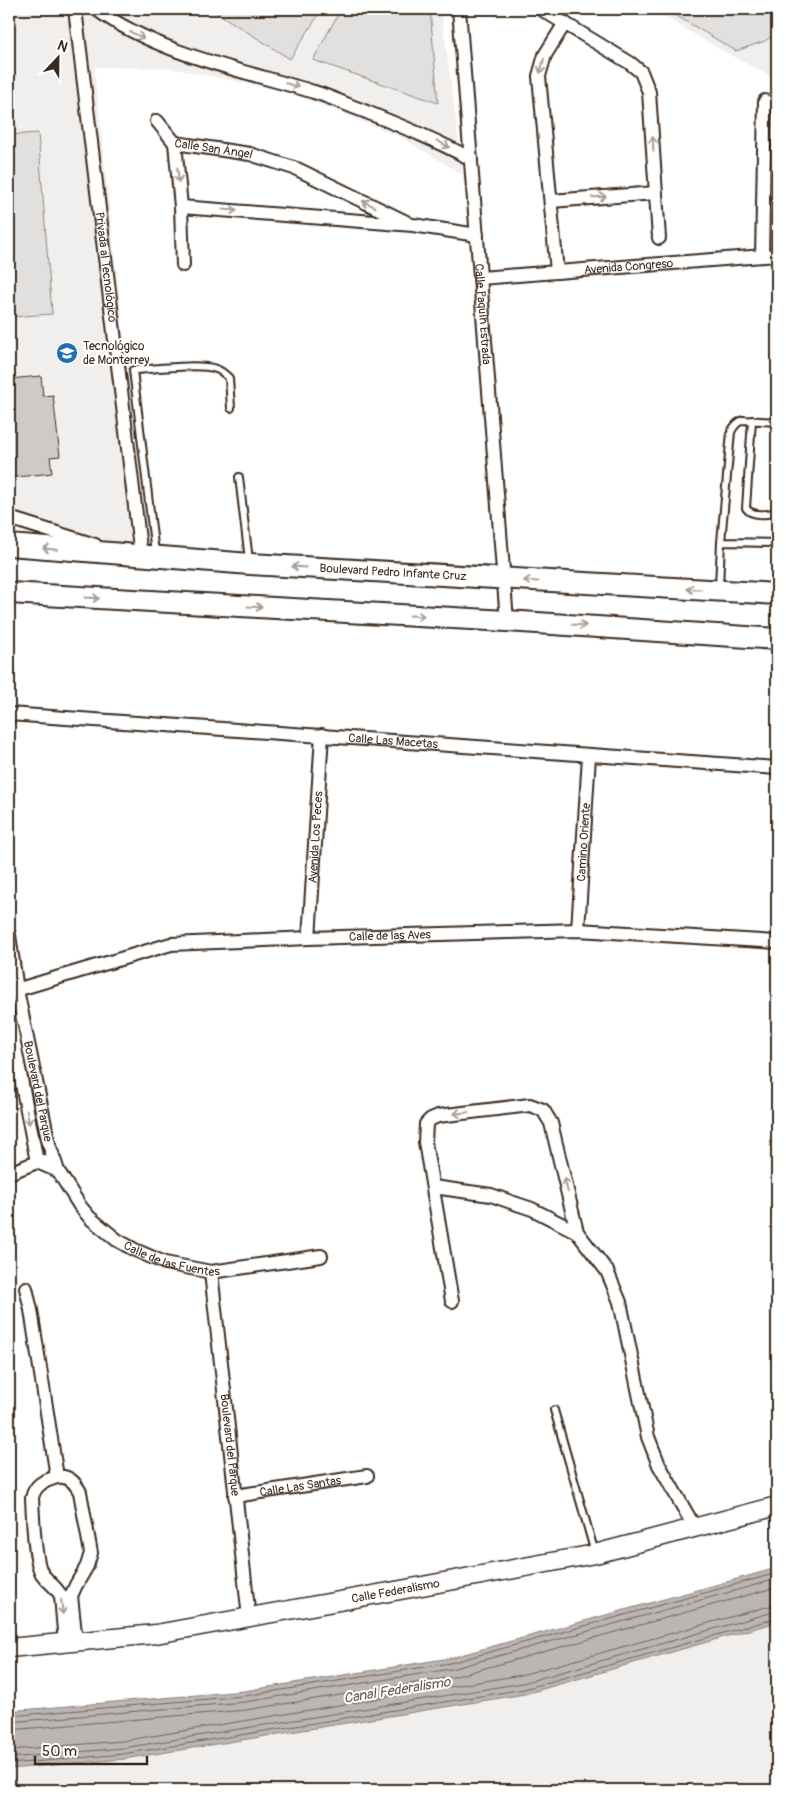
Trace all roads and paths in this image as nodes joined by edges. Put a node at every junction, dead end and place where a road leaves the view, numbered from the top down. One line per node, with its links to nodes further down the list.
1 (75, 9): 30 (street, Privada al Tecnológico)
2 (96, 9): 9 (street, one-way to 9)
3 (459, 9): 9 (street, Calle Paquín Estrada)
4 (541, 9): 5 (street)
5 (565, 24): 10 (street, one-way to 5); 11 (street, one-way to 11)
6 (765, 100): 17 (street)
7 (157, 121): 8 (street)
8 (175, 142): 12 (street, Calle San Ángel, one-way to 12); 13 (street, Calle San Ángel, one-way to 8)
9 (471, 159): 14 (street, Calle Paquín Estrada)
10 (656, 193): 11 (street, one-way to 10); 15 (street)
11 (551, 201): 19 (street)
12 (182, 207): 13 (street, Calle San Ángel, one-way to 13); 18 (street)
13 (413, 225): 14 (street, Calle San Ángel)
14 (476, 235): 20 (street, Calle Paquín Estrada)
15 (659, 238)
16 (777, 255): 17 (street, Avenida Congreso)
17 (762, 256): 19 (street, Avenida Congreso)
18 (183, 265)
19 (557, 272): 20 (street, Avenida Congreso)
20 (480, 278): 32 (street, Calle Paquín Estrada)
21 (231, 408): 30 (lane)
22 (752, 420): 23 (lane); 25 (lane); 27 (lane)
23 (777, 422)
24 (239, 477): 31 (lane)
25 (777, 510)
26 (9, 518): 30 (street)
27 (721, 542): 28 (lane); 33 (lane)
28 (777, 543)
29 (9, 545): 30 (highway, Boulevard Pedro Infante Cruz, one-way to 29)
30 (141, 556): 31 (highway, Boulevard Pedro Infante Cruz)
31 (250, 564): 32 (highway, Boulevard Pedro Infante Cruz, one-way to 31)
32 (503, 579): 33 (highway, Boulevard Pedro Infante Cruz, one-way to 32); 36 (street, Calle Paquín Estrada)
33 (719, 591): 35 (highway, Boulevard Pedro Infante Cruz)
34 (9, 593): 36 (highway, one-way to 36)
35 (777, 594)
36 (507, 621): 37 (highway, one-way to 37)
37 (777, 639)
38 (9, 714): 39 (street, Calle Las Macetas)
39 (322, 735): 40 (street, Calle Las Macetas); 44 (street, Avenida Los Peces)
40 (589, 756): 41 (street, Calle Las Macetas); 42 (street, Camino Oriente)
41 (777, 768)
42 (578, 930): 44 (street, Calle de las Aves); 45 (street, Calle de las Aves)
43 (9, 935): 46 (street, Boulevard del Parque)
44 (309, 938): 46 (street, Calle de las Aves)
45 (777, 942)
46 (13, 991): 49 (street, Boulevard del Parque)
47 (9, 1017): 48 (street, Boulevard del Parque, one-way to 48)
48 (37, 1162): 49 (street); 50 (street)
49 (56, 1165): 54 (street, Calle de las Fuentes)
50 (9, 1173)
51 (433, 1187): 52 (street); 52 (street, one-way to 51); 56 (street)
52 (577, 1232): 62 (street)
53 (321, 1256): 54 (street, Calle de las Fuentes)
54 (211, 1272): 60 (street, Boulevard del Parque)
55 (26, 1288): 58 (street)
56 (452, 1301)
57 (554, 1410): 63 (lane)
58 (57, 1476): 64 (street); 65 (street)
59 (367, 1476): 60 (street, Calle Las Santas)
60 (235, 1496): 66 (street, Boulevard del Parque)
61 (777, 1506): 62 (main road, Calle Federalismo)
62 (695, 1528): 63 (main road, Calle Federalismo)
63 (595, 1554): 66 (main road, Calle Federalismo)
64 (45, 1578): 65 (street); 67 (street, one-way to 67)
65 (80, 1580): 67 (street)
66 (249, 1618): 67 (main road, Calle Federalismo)
67 (71, 1643): 68 (main road, Calle Federalismo)
68 (9, 1648)

